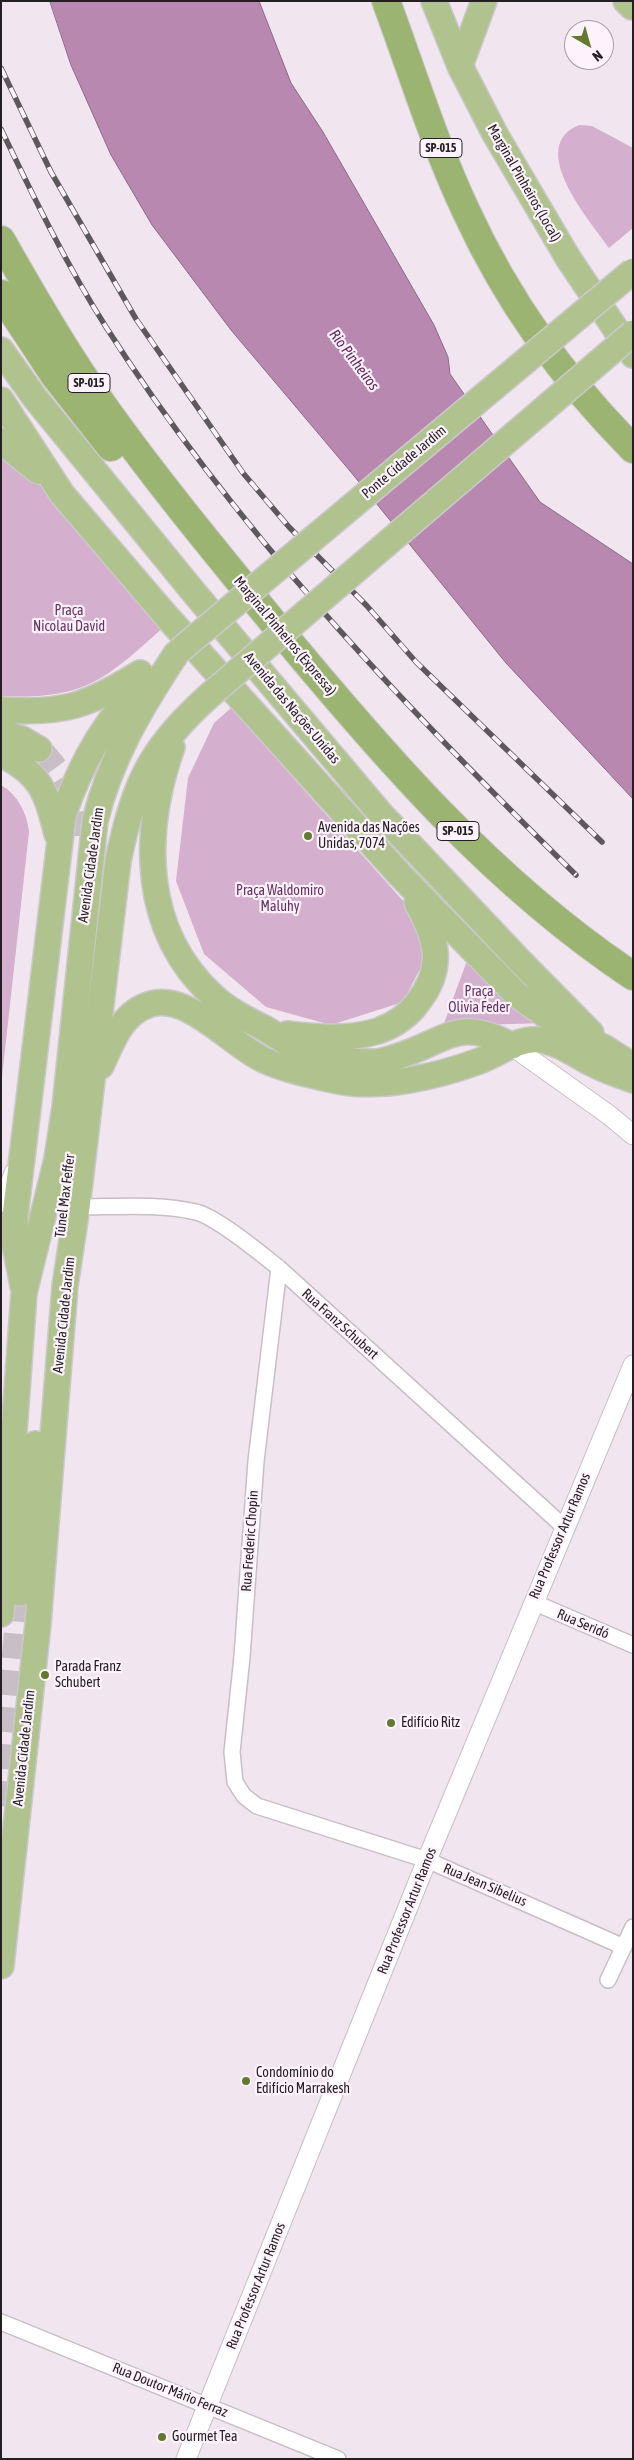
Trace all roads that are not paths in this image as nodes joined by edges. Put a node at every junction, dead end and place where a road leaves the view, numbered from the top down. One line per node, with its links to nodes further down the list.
1 (386, 1): 15 (highway, SP-015)
2 (434, 1): 6 (highway, Marginal Pinheiros (Local))
3 (484, 1): 6 (highway)
4 (626, 1): 5 (highway)
5 (632, 7)
6 (460, 66): 12 (highway, Marginal Pinheiros (Local))
7 (1, 240): 17 (highway, Marginal Pinheiros (Expressa) / SP-015)
8 (633, 271): 18 (highway, Ponte Cidade Jardim, bridge)
9 (1, 294): 17 (highway)
10 (633, 333): 20 (highway, Avenida Cidade Jardim, bridge)
11 (1, 350): 30 (highway, Avenida das Nações Unidas)
12 (633, 354)
13 (1, 400): 16 (highway, Avenida das Nações Unidas)
14 (1, 441): 16 (highway)
15 (633, 448)
16 (62, 494): 26 (highway, Avenida das Nações Unidas)
17 (189, 518): 27 (highway, Marginal Pinheiros (Expressa) / SP-015)
18 (178, 652): 19 (highway); 24 (highway, Avenida Cidade Jardim); 39 (highway, Avenida Cidade Jardim)
19 (1, 710)
20 (182, 720): 25 (highway, Avenida Cidade Jardim); 28 (highway)
21 (1, 732): 22 (highway)
22 (39, 749)
23 (1, 754): 24 (highway)
24 (67, 838): 35 (highway, Avenida Cidade Jardim); 39 (highway)
25 (118, 861): 33 (highway, Avenida Cidade Jardim); 42 (highway, Túnel Max Feffer)
26 (400, 875): 28 (highway); 30 (highway, Avenida das Nações Unidas)
27 (633, 976)
28 (268, 1031): 29 (highway)
29 (512, 1046): 32 (highway); 33 (highway); 34 (street)
30 (605, 1048): 31 (highway, Avenida das Nações Unidas)
31 (633, 1066)
32 (633, 1080)
33 (91, 1087): 37 (highway, Avenida Cidade Jardim)
34 (633, 1135)
35 (24, 1140): 36 (street); 39 (highway, Avenida Cidade Jardim)
36 (1, 1202)
37 (77, 1207): 38 (street, Rua Franz Schubert); 50 (highway, Avenida Cidade Jardim)
38 (279, 1268): 41 (street, Rua Franz Schubert); 46 (street, Rua Frederic Chopin)
39 (24, 1293): 44 (highway, Avenida Cidade Jardim)
40 (633, 1365): 41 (street, Rua Professor Artur Ramos)
41 (564, 1527): 43 (street, Rua Professor Artur Ramos)
42 (20, 1593)
43 (533, 1602): 45 (street, Rua Seridó); 47 (street, Rua Professor Artur Ramos)
44 (1, 1614)
45 (633, 1645)
46 (257, 1806): 47 (street, Rua Jean Sibelius)
47 (427, 1860): 49 (street, Rua Jean Sibelius); 53 (street, Rua Professor Artur Ramos)
48 (633, 1926): 49 (street)
49 (624, 1946): 51 (street)
50 (1, 1966)
51 (608, 1980)
52 (1, 2322): 53 (street, Rua Doutor Mário Ferraz)
53 (208, 2405): 54 (street, Rua Professor Artur Ramos); 55 (street, Rua Doutor Mário Ferraz)
54 (186, 2459)
55 (338, 2459)

